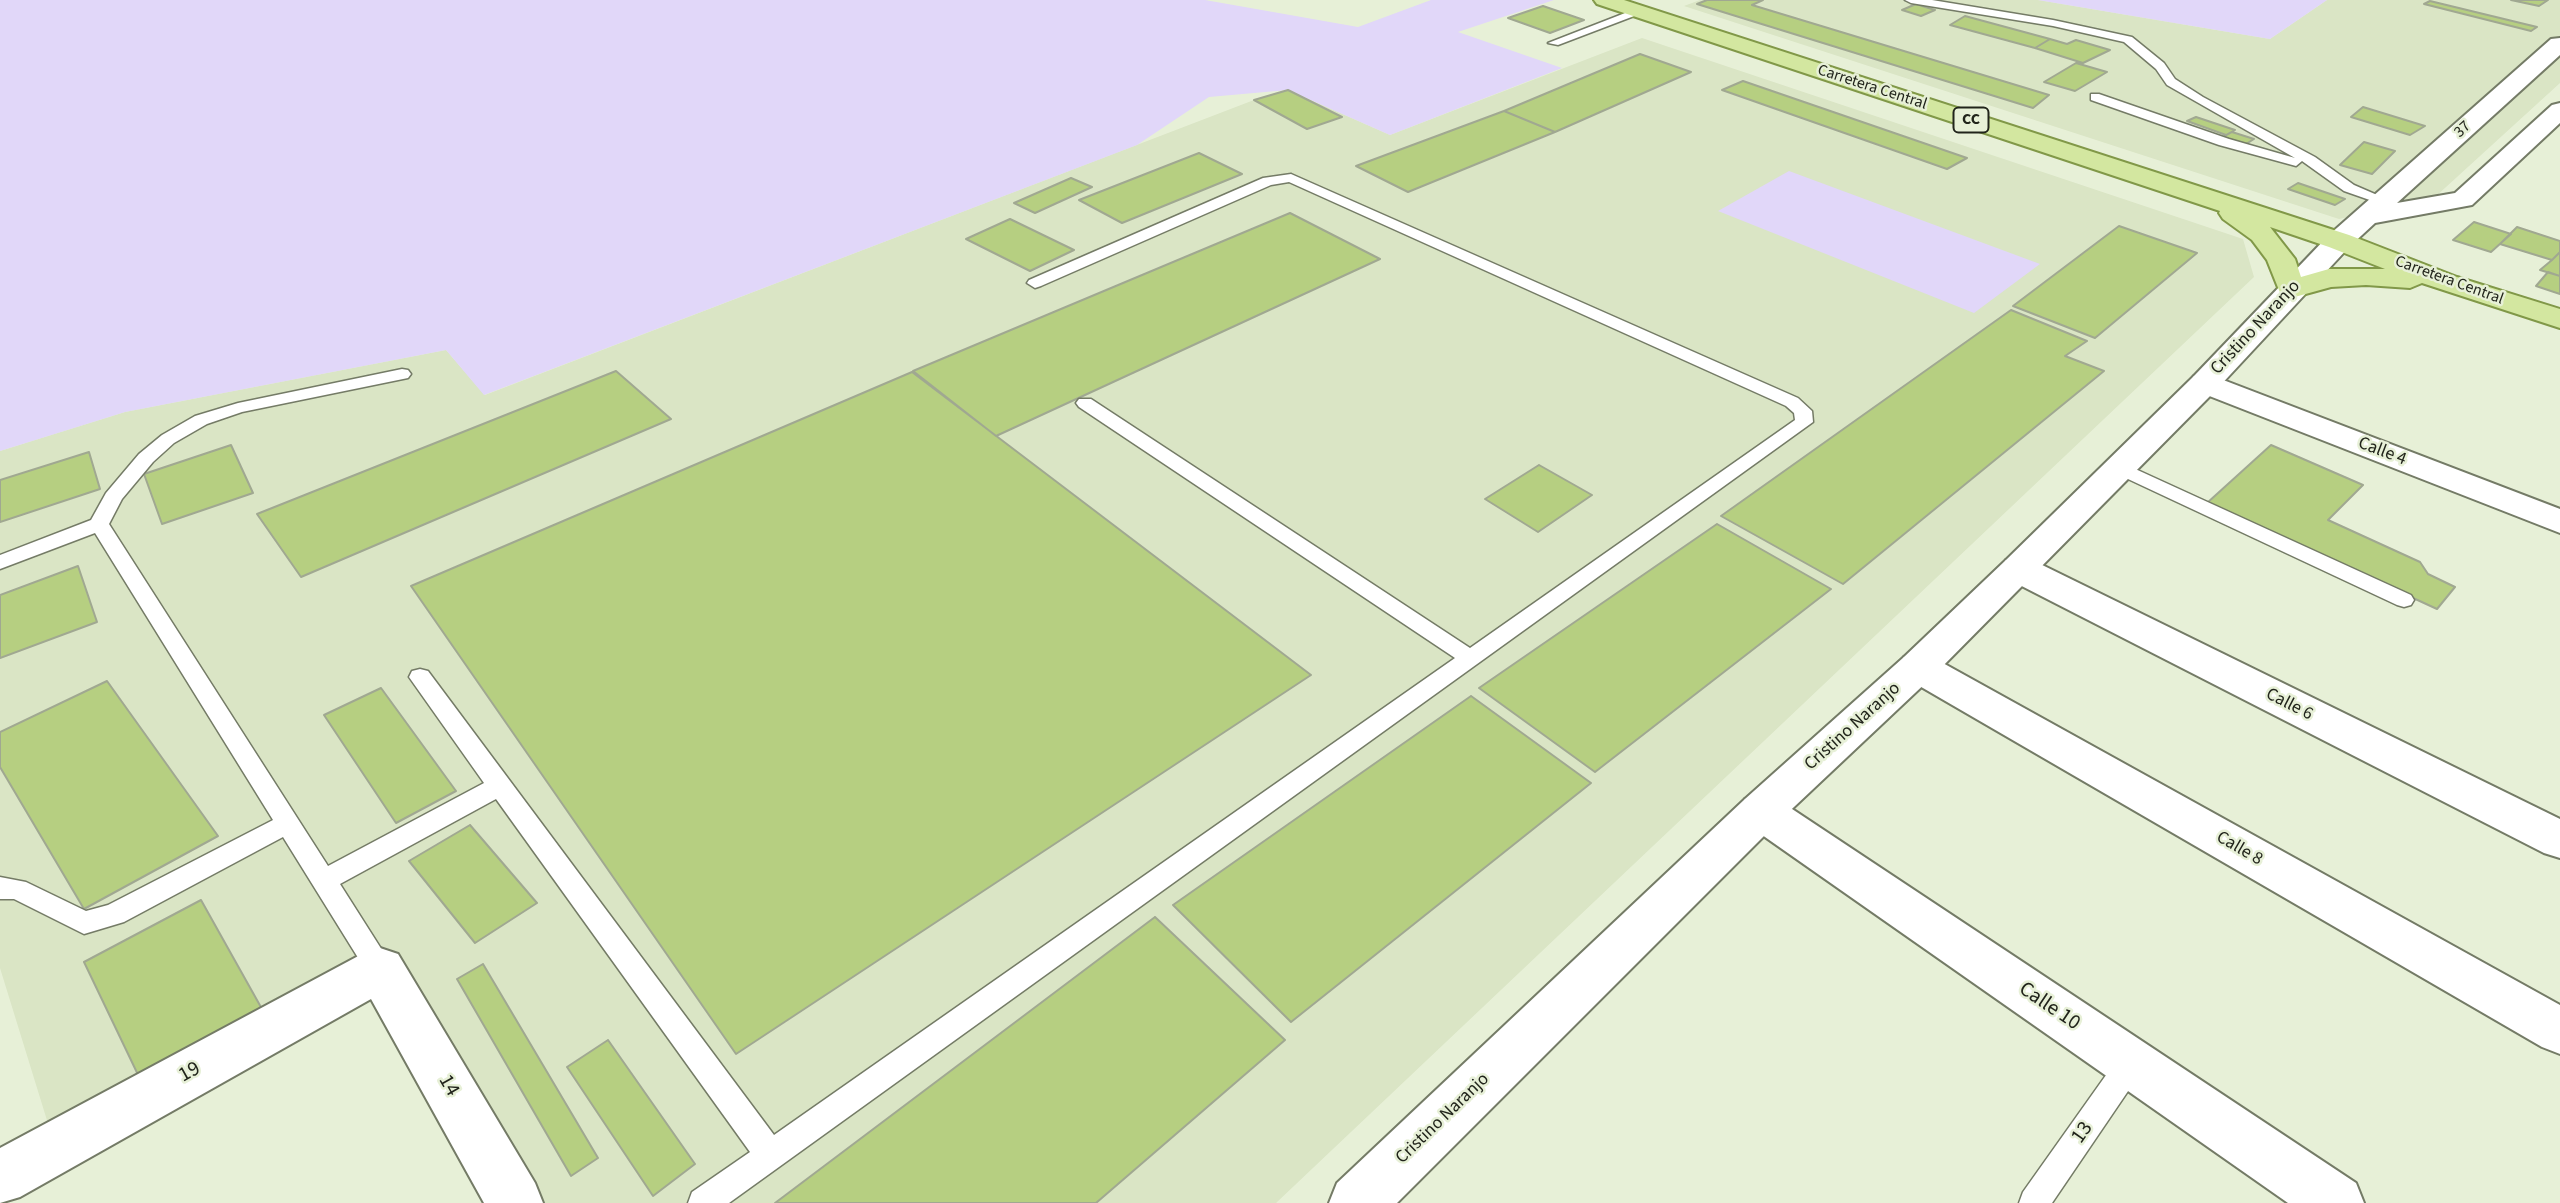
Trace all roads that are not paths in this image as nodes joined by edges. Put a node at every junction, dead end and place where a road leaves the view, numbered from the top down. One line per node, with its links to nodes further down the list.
1 (1604, 0): 3 (main road, Carretera Central / CC)
2 (1911, 0): 8 (lane)
3 (1638, 11): 4 (lane); 9 (main road, Carretera Central / CC)
4 (1554, 43)
5 (2559, 44): 10 (street, 37)
6 (2095, 97): 8 (lane)
7 (2560, 110): 10 (street)
8 (2329, 176): 10 (lane)
9 (2210, 198): 10 (main road, Carretera Central / CC); 13 (main road)
10 (2363, 219): 12 (main road, Carretera Central / CC); 13 (street, Cristino Naranjo); 14 (main road, Carretera Central / CC)
11 (1035, 283): 25 (lane)
12 (2447, 283): 13 (main road); 15 (main road, Carretera Central / CC)
13 (2291, 289): 17 (street, Cristino Naranjo)
14 (2560, 301)
15 (2560, 319)
16 (402, 374): 21 (lane)
17 (2205, 383): 19 (street, Cristino Naranjo); 20 (street, Calle 4)
18 (1085, 402): 25 (lane)
19 (2120, 468): 23 (street, Cristino Naranjo); 24 (lane)
20 (2560, 522)
21 (99, 524): 22 (lane); 30 (lane)
22 (0, 562)
23 (2019, 569): 26 (street, Cristino Naranjo); 31 (street, Calle 6)
24 (2404, 600)
25 (1470, 658): 37 (lane)
26 (1918, 667): 29 (street, Cristino Naranjo); 35 (street, Calle 8)
27 (419, 677): 28 (lane)
28 (501, 785): 32 (lane); 37 (lane)
29 (1761, 811): 36 (street, Calle 10); 41 (street, Cristino Naranjo)
30 (288, 823): 32 (lane); 33 (lane)
31 (2560, 840)
32 (324, 880): 34 (lane)
33 (0, 888)
34 (380, 968): 38 (street, 19); 39 (street, 14)
35 (2560, 1031)
36 (2132, 1063): 42 (lane, 13); 43 (street, Calle 10)
37 (770, 1156): 40 (lane)
38 (0, 1178)
39 (516, 1203)
40 (703, 1203)
41 (1357, 1203)
42 (2034, 1203)
43 (2336, 1203)

